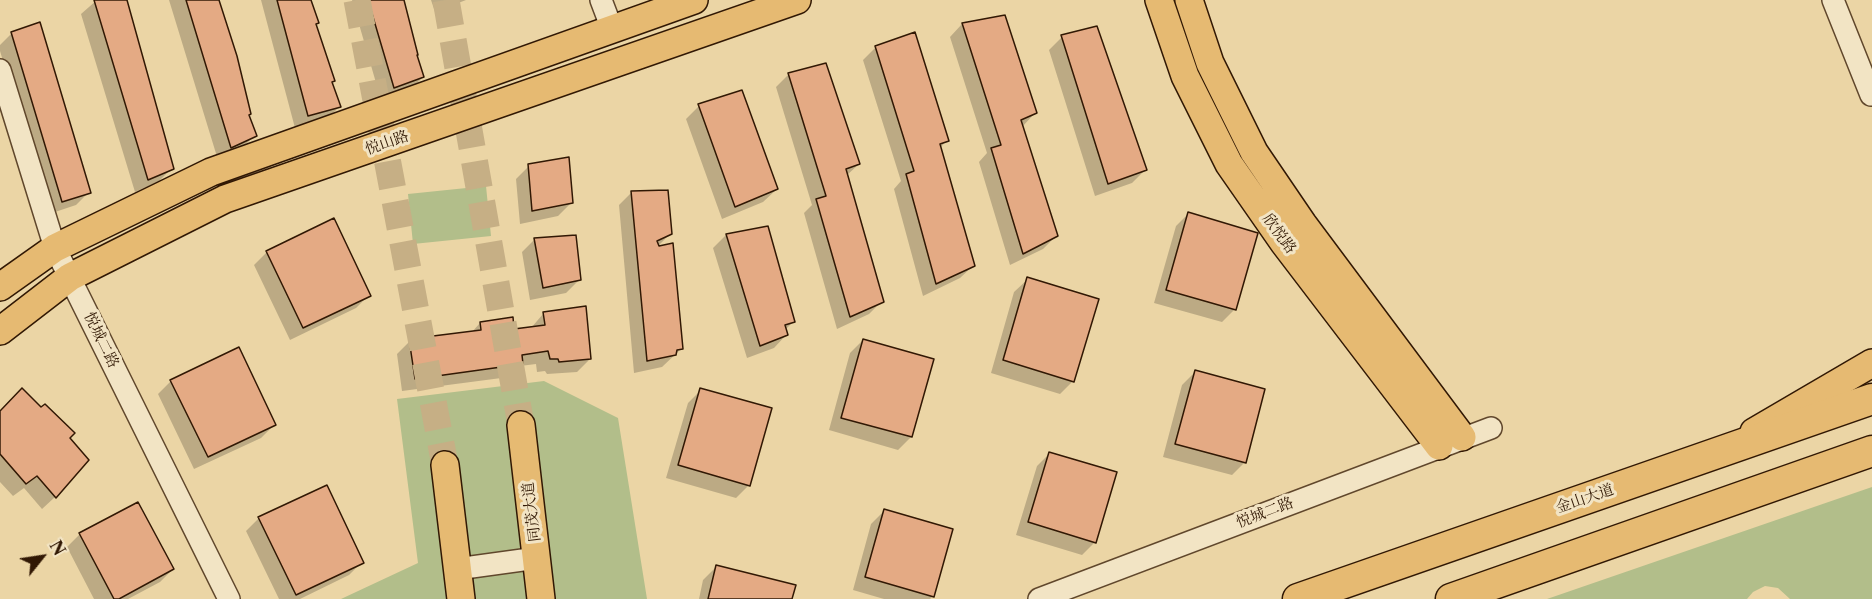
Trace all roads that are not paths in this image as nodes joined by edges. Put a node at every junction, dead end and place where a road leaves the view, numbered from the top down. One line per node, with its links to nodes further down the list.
1 (601, 0): 7 (street)
2 (694, 0): 7 (main road, 悦山路)
3 (797, 0): 11 (main road, 悦山路)
4 (1159, 0): 18 (main road, 欣悦路)
5 (1189, 0): 18 (main road, 欣悦路)
6 (1833, 0): 9 (street)
7 (612, 29): 10 (main road, 悦山路)
8 (0, 70): 10 (street, 悦城二路)
9 (1870, 95)
10 (55, 249): 11 (street, 悦城二路); 12 (main road, 悦山路)
11 (70, 277): 13 (main road, 悦山路); 24 (street, 悦城二路)
12 (0, 287)
13 (0, 331)
14 (1872, 363): 20 (main road)
15 (1872, 399): 20 (highway, 金山大道)
16 (521, 425): 22 (main road, 同茂大道)
17 (1491, 428): 18 (street, 悦城二路)
18 (1451, 442): 27 (street, 悦城二路)
19 (1872, 451): 29 (highway)
20 (1717, 453): 28 (highway, 金山大道)
21 (445, 465): 23 (main road)
22 (537, 558): 23 (street); 26 (main road, 同茂大道)
23 (457, 569): 25 (main road)
24 (229, 599)
25 (461, 599)
26 (541, 599)
27 (1039, 599)
28 (1298, 599)
29 (1451, 599)

